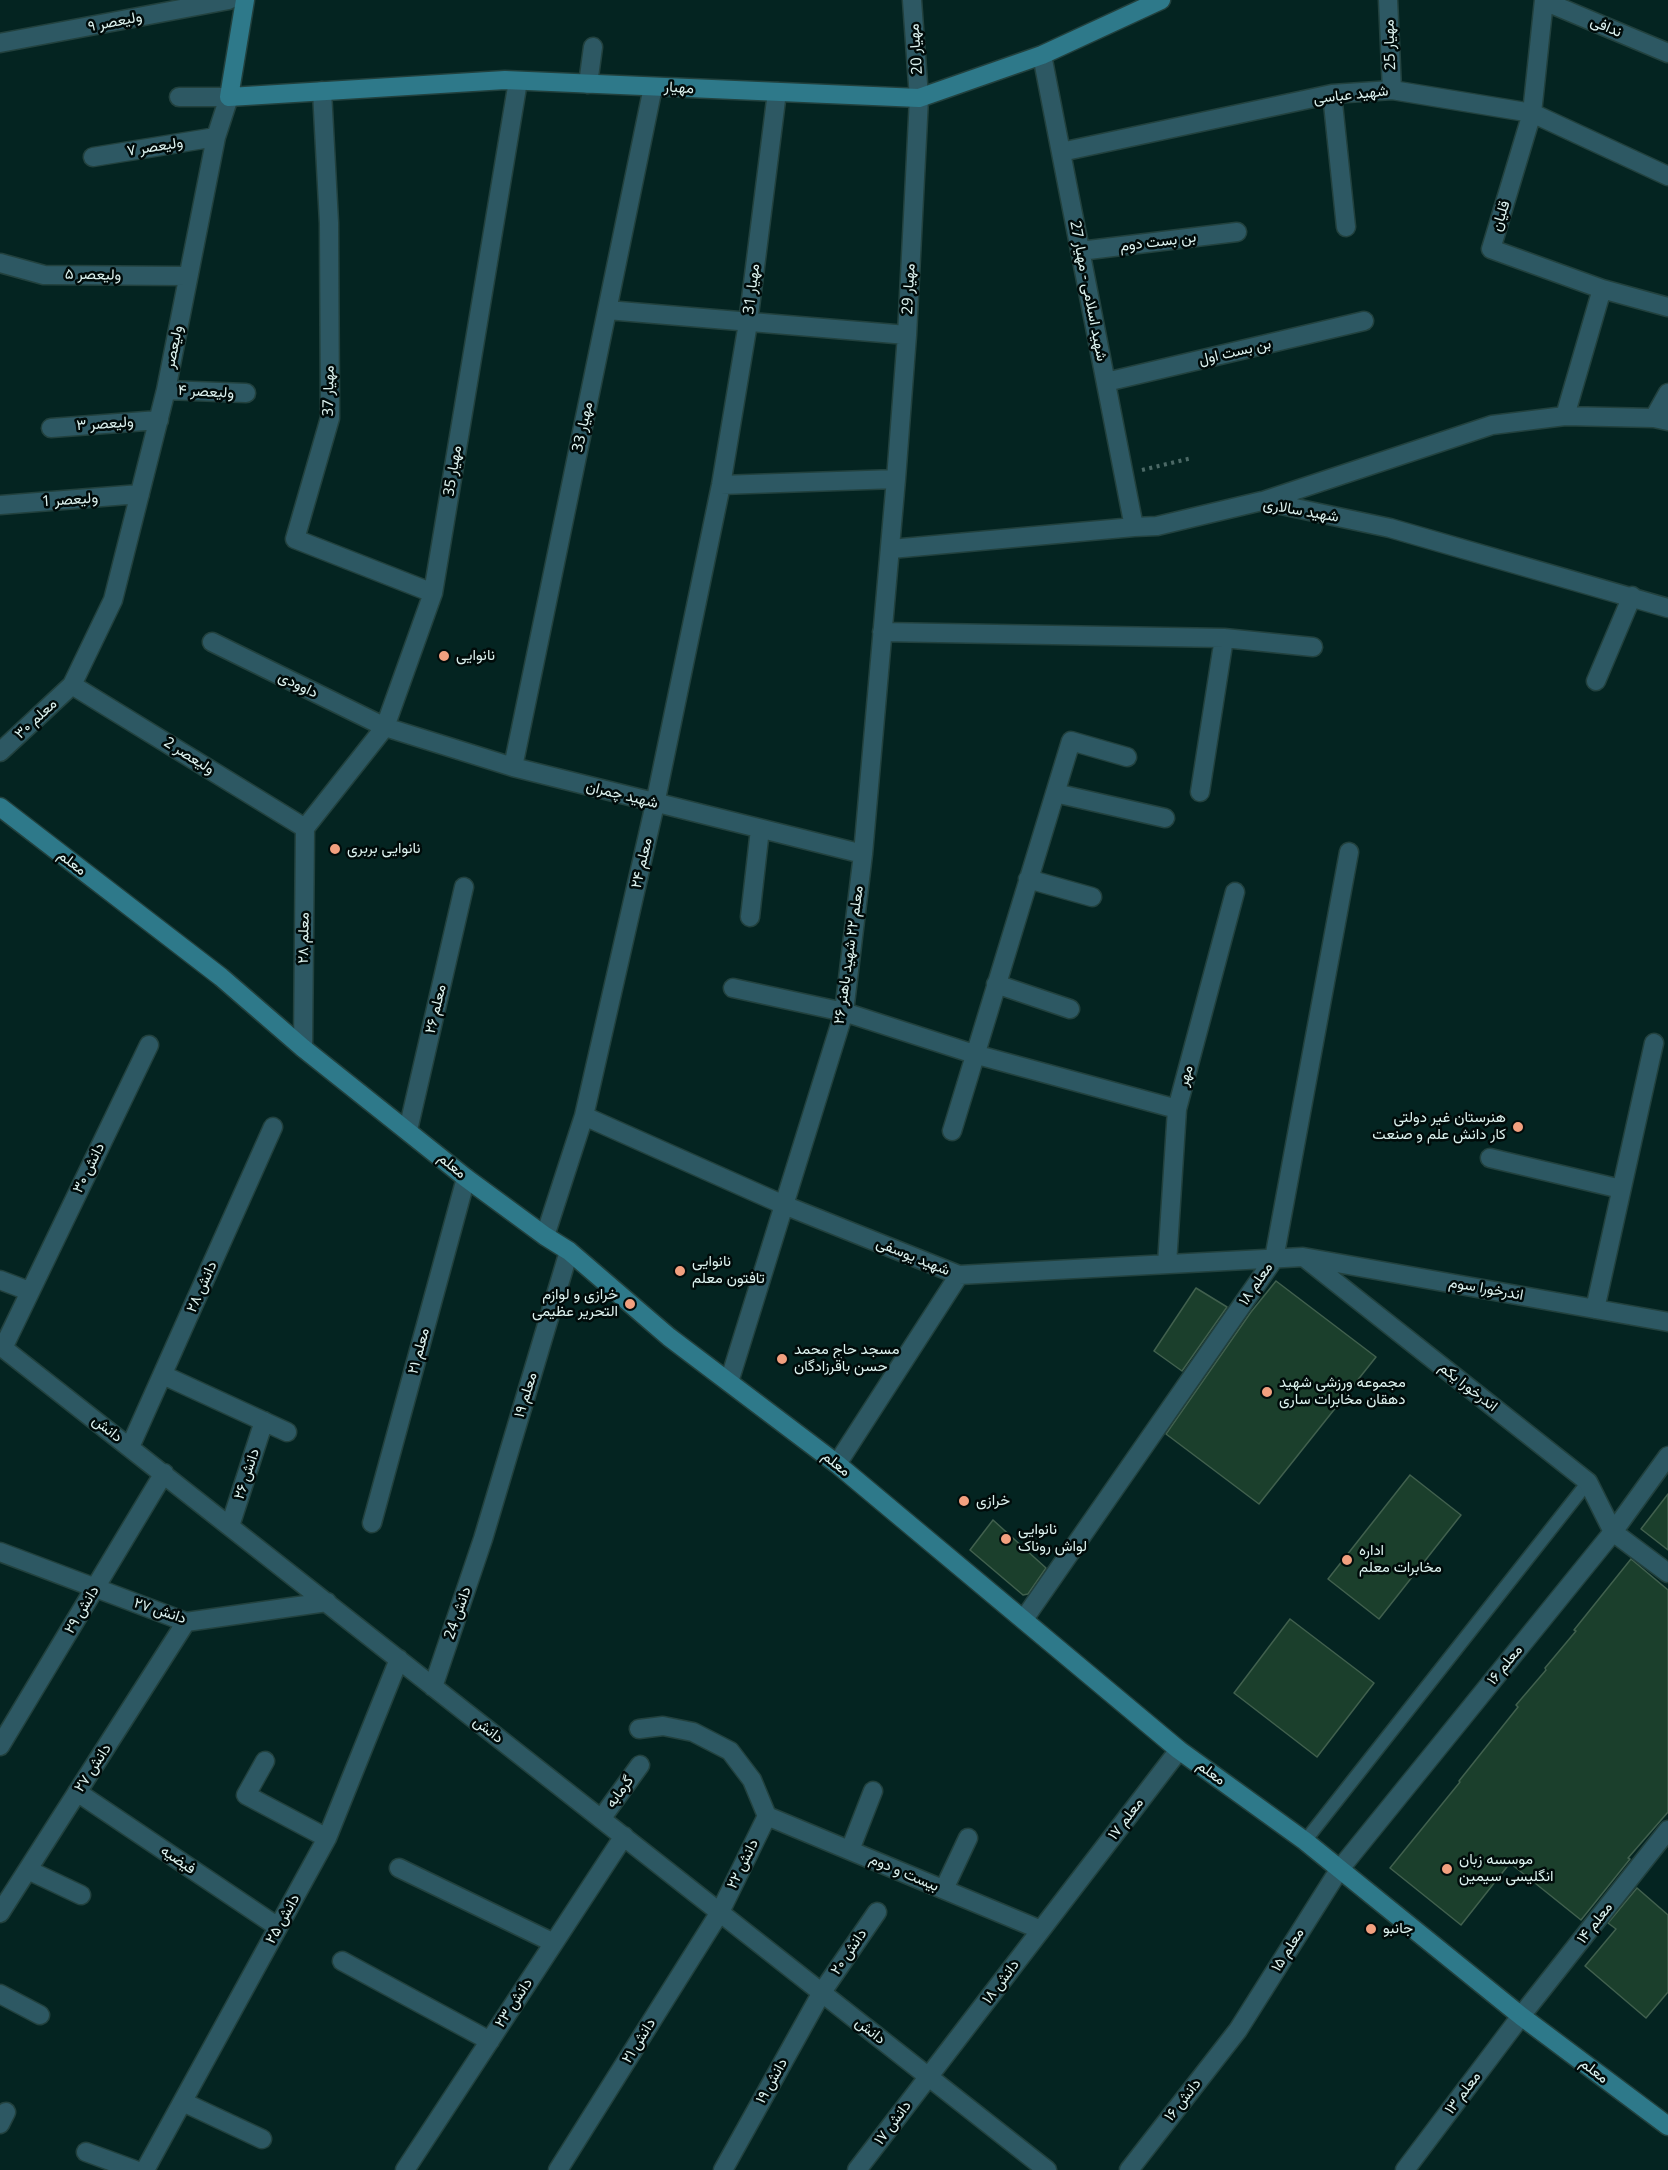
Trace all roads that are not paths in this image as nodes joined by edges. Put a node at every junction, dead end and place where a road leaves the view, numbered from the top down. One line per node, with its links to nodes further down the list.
1 (229, 0): 7 (street, ولیعصر ۹)
2 (245, 0): 19 (main road, ولیعصر)
3 (912, 0): 20 (street, مهیار 20)
4 (1161, 0): 10 (main road, مهیار)
5 (1388, 0): 14 (street, مهیار 25)
6 (1544, 0): 9 (street, ندافی); 21 (street, قلیان)
7 (0, 43)
8 (593, 46): 12 (street)
9 (1668, 53)
10 (1042, 55): 20 (main road, مهیار); 23 (street, شهید اسلامی - مهیار 27)
11 (518, 81): 12 (main road, مهیار); 15 (main road, مهیار); 52 (street, مهیار 35)
12 (588, 84): 13 (main road, مهیار)
13 (653, 87): 16 (main road, مهیار); 33 (street, مهیار 33)
14 (1392, 90): 17 (street, شهید عباسی); 21 (street, شهید عباسی)
15 (322, 91): 19 (main road, مهیار); 52 (street, مهیار 37)
16 (777, 92): 20 (main road, مهیار); 35 (street, مهیار 31)
17 (1332, 94): 23 (street, شهید عباسی); 26 (street)
18 (179, 97): 19 (street, مهیار)
19 (229, 97): 22 (street, ولیعصر)
20 (919, 98): 36 (street, مهیار 29)
21 (1532, 113): 25 (street, شهید عباسی); 31 (street, قلیان)
22 (216, 137): 24 (street, ولیعصر ۷); 30 (street, ولیعصر)
23 (1061, 152): 28 (street, شهید اسلامی - مهیار 27)
24 (93, 157)
25 (1668, 176)
26 (1346, 227)
27 (1237, 232): 28 (street, بن بست دوم)
28 (1080, 251): 37 (street, شهید اسلامی - مهیار 27)
29 (0, 263): 30 (street, ولیعصر ۵)
30 (188, 276): 38 (street, ولیعصر)
31 (1602, 289): 32 (street, قلیان); 41 (street)
32 (1668, 307)
33 (607, 310): 35 (street); 64 (street, مهیار 33)
34 (1364, 321): 37 (street, بن بست اول)
35 (748, 323): 36 (street); 46 (street, مهیار 31)
36 (907, 335): 45 (street, مهیار 29)
37 (1106, 382): 50 (street, شهید اسلامی - مهیار 27)
38 (166, 390): 39 (street, ولیعصر ۴); 43 (street, ولیعصر)
39 (246, 393)
40 (1668, 393): 42 (street)
41 (1565, 416): 42 (street); 48 (street)
42 (1661, 419)
43 (159, 420): 44 (street, ولیعصر ۳); 47 (street, ولیعصر)
44 (51, 428)
45 (896, 479): 46 (street); 51 (street, مهیار 29)
46 (721, 485): 67 (street, معلم ۲۴)
47 (140, 494): 49 (street, ولیعصر 1); 60 (street, ولیعصر)
48 (1262, 501): 50 (street, شهید سالاری); 53 (street, شهید سالاری)
49 (0, 505)
50 (1134, 526): 51 (street, شهید سالاری)
51 (891, 549): 55 (street, معلم ۲۲ شهید باهنر ۲۶)
52 (433, 593): 61 (street, مهیار 35)
53 (1632, 596): 54 (street, شهید سالاری); 59 (street)
54 (1668, 608)
55 (882, 632): 56 (street); 73 (street, معلم ۲۲ شهید باهنر ۲۶)
56 (1224, 638): 58 (street); 65 (street)
57 (212, 642): 61 (street, داوودی)
58 (1313, 647)
59 (1596, 681)
60 (72, 685): 62 (street, معلم ۳۰); 70 (street, ولیعصر 2)
61 (385, 727): 64 (street, شهید چمران); 70 (street, مهیار 35)
62 (0, 752)
63 (1127, 757): 66 (street)
64 (513, 767): 67 (street, شهید چمران)
65 (1200, 792)
66 (1055, 793): 69 (street); 74 (street)
67 (655, 804): 71 (street, شهید چمران); 88 (street, معلم ۲۴)
68 (0, 807): 85 (main road, معلم)
69 (1165, 819)
70 (305, 828): 85 (street, معلم ۲۸)
71 (759, 829): 73 (street, شهید چمران); 78 (street)
72 (1349, 852): 99 (street, معلم ۱۸)
73 (863, 854): 82 (street, معلم ۲۲ شهید باهنر ۲۶)
74 (1028, 879): 77 (street); 79 (street)
75 (464, 887): 90 (street, معلم ۲۶)
76 (1235, 892): 87 (street, مهر)
77 (1092, 897)
78 (750, 917)
79 (996, 984): 81 (street); 86 (street)
80 (733, 988): 82 (street)
81 (1071, 1009)
82 (844, 1012): 86 (street); 95 (street, معلم ۲۲ شهید باهنر ۲۶)
83 (1653, 1043): 94 (street)
84 (149, 1045): 103 (street, دانش ۳۰)
85 (303, 1048): 90 (main road, معلم)
86 (974, 1054): 87 (street); 91 (street)
87 (1177, 1109): 100 (street, مهر)
88 (584, 1116): 95 (street, شهید یوسفی); 96 (street, معلم ۲۴)
89 (273, 1127): 106 (street, دانش ۲۸)
90 (408, 1131): 93 (main road, معلم)
91 (952, 1131)
92 (1490, 1158): 94 (street)
93 (466, 1178): 96 (main road, معلم); 115 (street, معلم ۲۱)
94 (1621, 1189): 104 (street)
95 (784, 1205): 101 (street, شهید یوسفی); 107 (street, معلم ۲۲ شهید باهنر ۲۶)
96 (545, 1236): 97 (main road, معلم)
97 (569, 1251): 107 (main road, معلم); 118 (street, معلم ۱۹)
98 (1303, 1257): 99 (street, شهید یوسفی); 104 (street, اندرخورا سوم); 114 (street, اندرخورا یکم)
99 (1274, 1259): 100 (street, شهید یوسفی); 123 (street, معلم ۱۸)
100 (1167, 1264): 101 (street, شهید یوسفی)
101 (959, 1275): 112 (street)
102 (0, 1280): 103 (street)
103 (29, 1291): 110 (street, دانش)
104 (1595, 1309): 105 (street, اندرخورا سوم)
105 (1668, 1322)
106 (163, 1375): 108 (street); 110 (street, دانش ۲۸)
107 (729, 1382): 112 (main road, معلم)
108 (264, 1421): 109 (street); 116 (street, دانش ۲۶)
109 (287, 1432)
110 (130, 1447): 113 (street, دانش)
111 (1668, 1456): 117 (street, معلم ۱۶)
112 (837, 1464): 123 (main road, معلم)
113 (164, 1473): 116 (street, دانش); 121 (street, دانش ٢٩)
114 (1588, 1482): 117 (street, اندرخورا یکم); 140 (lane)
115 (372, 1523)
116 (230, 1526): 122 (street, دانش)
117 (1613, 1532): 120 (street); 144 (street, معلم ۱۶)
118 (483, 1539): 126 (street, دانش 24)
119 (0, 1552): 121 (street, دانش ۲۷)
120 (1668, 1573)
121 (96, 1588): 124 (street, دانش ۲۷); 128 (street, دانش ٢٩)
122 (327, 1602): 124 (street, دانش ۲۷); 125 (street, دانش)
123 (1024, 1619): 129 (main road, معلم)
124 (186, 1622): 133 (street, دانش ٢٧)
125 (399, 1659): 126 (street, دانش); 138 (street, دانش ۲۵)
126 (433, 1687): 135 (street, دانش)
127 (639, 1729): 134 (street)
128 (0, 1746)
129 (1179, 1750): 140 (main road, معلم); 145 (street, معلم ١٧)
130 (265, 1761): 138 (street)
131 (640, 1765): 135 (street, گرمابه)
132 (873, 1791): 141 (street)
133 (77, 1792): 143 (street, دانش ٢٧); 151 (street, فیضیه)
134 (767, 1816): 141 (street, بیست و دوم); 148 (street, دانش ۲۲)
135 (601, 1818): 137 (street, دانش)
136 (1668, 1830): 158 (street, معلم ۱۴)
137 (624, 1836): 148 (street, دانش); 153 (street, دانش ٢٣)
138 (327, 1838): 151 (street, دانش ۲۵)
139 (968, 1838): 146 (street)
140 (1305, 1840): 144 (main road, معلم)
141 (850, 1850): 146 (street, بیست و دوم)
142 (399, 1868): 153 (street)
143 (27, 1870): 147 (street); 150 (street, دانش ٢٧)
144 (1339, 1870): 158 (main road, معلم); 159 (street, معلم ۱۵)
145 (1074, 1887): 152 (street, دانش ١٨)
146 (944, 1889): 152 (street, بیست و دوم)
147 (81, 1895)
148 (720, 1912): 155 (street, دانش); 169 (street, دانش ٢١)
149 (877, 1912): 155 (street, دانش ۲۰)
150 (0, 1913)
151 (278, 1927): 162 (street, دانش ۲۵)
152 (1041, 1930): 161 (street, دانش ١٨)
153 (554, 1942): 160 (street, دانش ٢٣)
154 (342, 1961): 160 (street)
155 (822, 1992): 161 (street, دانش); 170 (street, دانش ١٩)
156 (0, 1994): 157 (street)
157 (40, 2015)
158 (1521, 2016): 163 (main road, معلم); 174 (street, معلم ١٣)
159 (1238, 2030): 173 (street, دانش ۱۶)
160 (490, 2040): 168 (street, دانش ٢٣)
161 (929, 2077): 171 (street, دانش ۱۷); 172 (street, دانش)
162 (183, 2102): 164 (street); 167 (street, دانش ۲۵)
163 (1668, 2126)
164 (262, 2139)
165 (86, 2152): 166 (street)
166 (135, 2170)
167 (145, 2170)
168 (405, 2170)
169 (558, 2170)
170 (723, 2170)
171 (857, 2170)
172 (1047, 2170)
173 (1129, 2170)
174 (1405, 2170)

